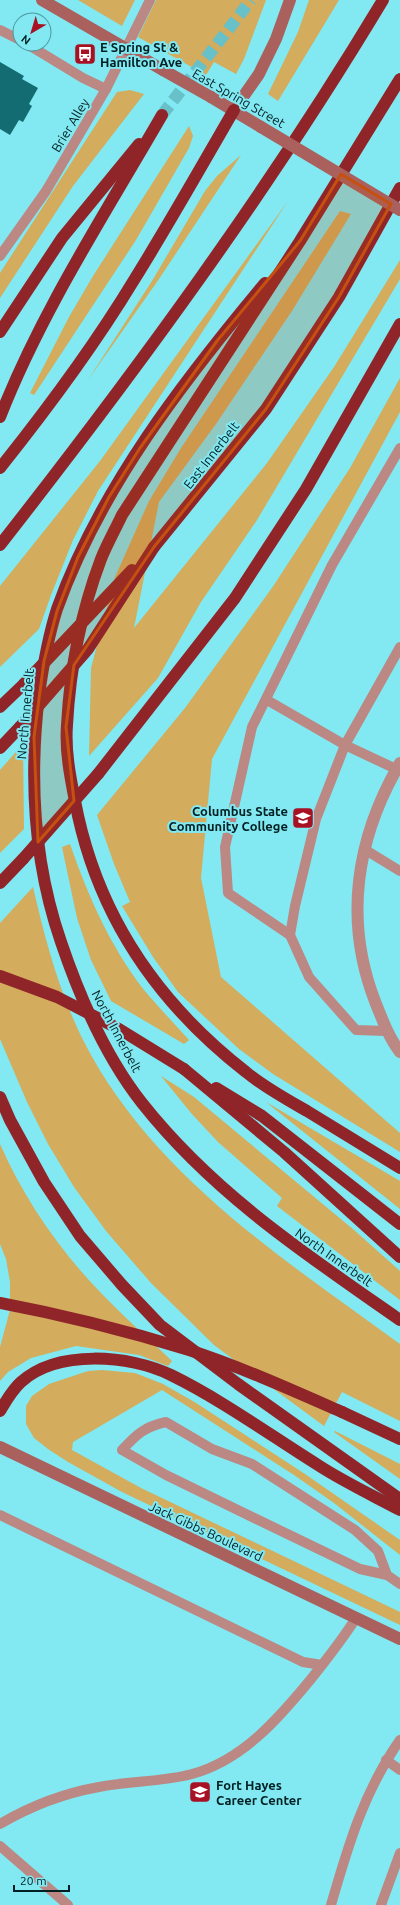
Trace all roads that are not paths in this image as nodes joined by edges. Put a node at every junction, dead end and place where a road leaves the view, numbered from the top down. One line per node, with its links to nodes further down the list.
1 (42, 0): 7 (street, East Spring Street)
2 (150, 0): 7 (lane, Brier Alley)
3 (290, 0): 11 (street)
4 (383, 0): 21 (highway)
5 (0, 30): 6 (lane)
6 (12, 36)
7 (127, 49): 10 (lane, Brier Alley); 11 (street, East Spring Street, bridge)
8 (40, 52): 10 (lane)
9 (400, 79): 14 (highway)
10 (106, 90): 15 (lane, Brier Alley)
11 (234, 110): 13 (street, East Spring Street, bridge); 20 (highway)
12 (400, 188): 22 (highway, East Innerbelt)
13 (400, 210)
14 (300, 241): 38 (highway); 42 (highway, North Innerbelt)
15 (0, 256)
16 (400, 324): 31 (highway, bridge)
17 (0, 332): 18 (highway)
18 (0, 417)
19 (400, 448): 24 (lane)
20 (0, 468)
21 (0, 545)
22 (154, 547): 25 (highway, East Innerbelt, bridge); 27 (highway, bridge)
23 (400, 647): 26 (lane)
24 (267, 700): 26 (lane); 32 (lane)
25 (0, 707)
26 (344, 745): 28 (lane); 32 (lane)
27 (0, 748)
28 (398, 766): 29 (street)
29 (364, 849): 30 (lane); 34 (street)
30 (400, 871)
31 (0, 883)
32 (290, 935): 34 (lane)
33 (0, 976): 36 (highway, bridge)
34 (386, 1031): 35 (street)
35 (400, 1052)
36 (184, 1069): 39 (highway); 40 (highway)
37 (0, 1097): 46 (highway)
38 (400, 1168)
39 (400, 1224)
40 (400, 1257)
41 (0, 1303): 44 (highway, bridge)
42 (400, 1320)
43 (0, 1411): 47 (highway)
44 (400, 1439)
45 (0, 1447): 51 (street, Jack Gibbs Boulevard)
46 (400, 1499)
47 (400, 1510)
48 (0, 1515): 53 (lane)
49 (387, 1575): 49 (lane); 50 (lane)
50 (400, 1584)
51 (356, 1618): 52 (street, Jack Gibbs Boulevard); 53 (lane)
52 (400, 1639)
53 (322, 1665): 57 (lane)
54 (400, 1740): 55 (lane)
55 (386, 1760): 56 (lane); 61 (lane)
56 (400, 1770)
57 (0, 1824)
58 (0, 1846): 60 (lane)
59 (400, 1853): 62 (lane)
60 (68, 1905)
61 (331, 1905)
62 (382, 1905)

